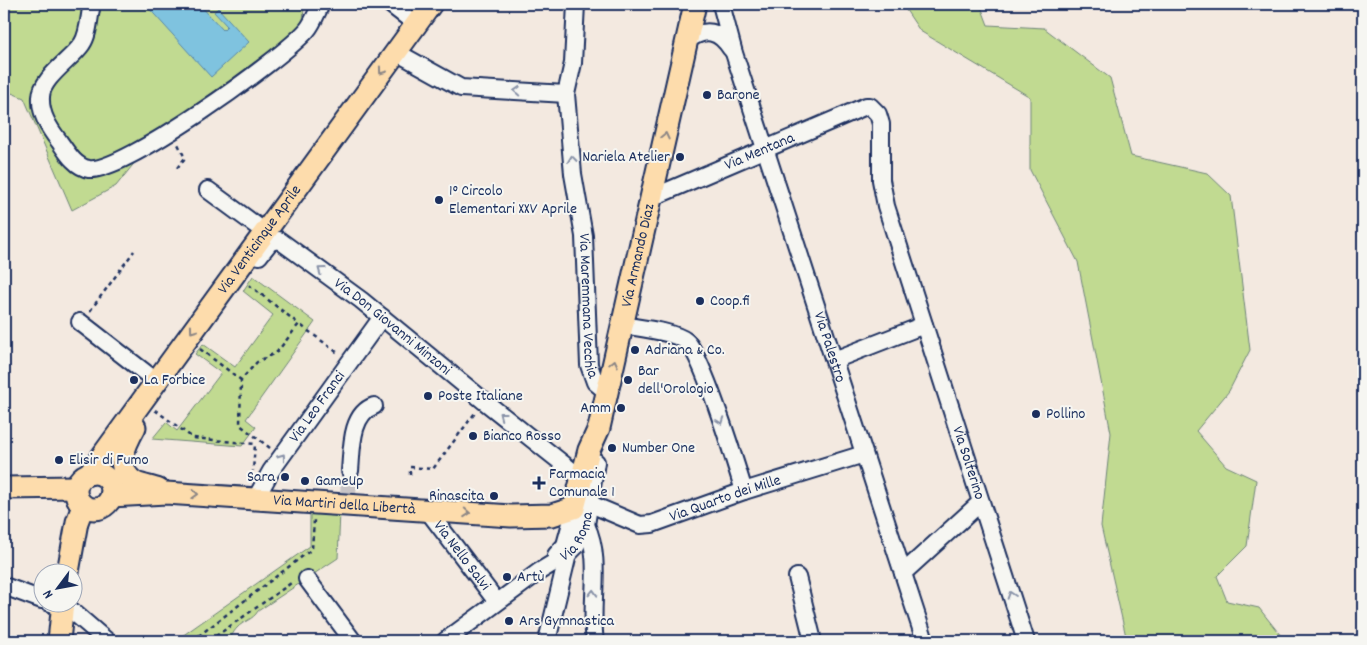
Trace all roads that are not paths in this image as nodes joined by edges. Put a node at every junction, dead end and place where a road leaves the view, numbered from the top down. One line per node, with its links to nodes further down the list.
1 (92, 4): 2 (street)
2 (321, 4)
3 (390, 4): 8 (street)
4 (431, 4): 8 (main road, Via Venticinque Aprile)
5 (576, 4): 12 (street, Via Maremmana Vecchia)
6 (695, 4): 9 (main road, Via Armando Diaz)
7 (721, 4): 11 (street, Via Palestro)
8 (416, 24): 10 (main road, Via Venticinque Aprile)
9 (687, 41): 11 (street, Via Palestro); 16 (main road, Via Armando Diaz, one-way to 9)
10 (396, 52): 12 (street, one-way to 10); 17 (main road, Via Venticinque Aprile, one-way to 17)
11 (734, 53): 14 (street, Via Palestro)
12 (566, 94): 25 (street, Via Maremmana Vecchia, one-way to 12)
13 (866, 106): 14 (street, Via Mentana); 22 (street, Via Solferino)
14 (764, 148): 16 (street, Via Mentana); 23 (street, Via Palestro)
15 (208, 190): 17 (street)
16 (651, 198): 21 (main road, Via Armando Diaz)
17 (265, 232): 18 (main road, Via Venticinque Aprile)
18 (210, 306): 19 (street, Via Don Giovanni Minzoni, one-way to 18); 24 (main road, Via Venticinque Aprile, one-way to 24)
19 (382, 317): 30 (street, Via Don Giovanni Minzoni, one-way to 19); 35 (street, Via Leo Franci, one-way to 19)
20 (82, 320): 24 (street)
21 (622, 325): 25 (main road, Via Armando Diaz, one-way to 21); 33 (street, one-way to 33)
22 (924, 325): 23 (street); 38 (street, Via Solferino)
23 (834, 360): 28 (street, Via Palestro)
24 (154, 384): 34 (main road); 37 (main road, Via Venticinque Aprile)
25 (607, 392): 27 (main road, Via Armando Diaz)
26 (374, 406): 29 (street)
27 (599, 428): 30 (main road, Via Armando Diaz); 39 (street, Via Roma)
28 (864, 454): 33 (street, Via Quarto dei Mille); 45 (street, Via Palestro)
29 (350, 471)
30 (582, 478): 39 (main road, Via Armando Diaz)
31 (4, 488): 32 (main road, Via Martiri della Libertà)
32 (26, 488): 37 (main road, Via Martiri della Libertà); 37 (main road)
33 (744, 491): 39 (street, Via Quarto dei Mille)
34 (166, 492): 35 (main road, Via Martiri della Libertà, one-way to 35); 36 (main road, Via Martiri della Libertà)
35 (259, 493): 40 (main road, Via Martiri della Libertà)
36 (111, 496): 37 (main road, Via Martiri della Libertà); 37 (main road, Via Martiri della Libertà)
37 (81, 497): 43 (main road, Via Venticinque Aprile)
38 (981, 502): 45 (street, Via Solferino); 61 (street, one-way to 38)
39 (582, 504): 40 (main road, Via Martiri della Libertà, one-way to 39); 41 (street, Via Roma); 44 (street, Via Roma)
40 (428, 511): 50 (street, Via Nello Salvi)
41 (586, 525): 42 (street, Via Roma); 58 (street, one-way to 41)
42 (568, 554): 44 (street, Via Roma); 57 (street)
43 (70, 562)
44 (540, 571): 50 (street, Via Roma)
45 (903, 573): 60 (street, Via Palestro)
46 (797, 577): 59 (street)
47 (301, 579): 55 (street)
48 (4, 586): 49 (street)
49 (32, 596)
50 (497, 602): 56 (street, Via Roma)
51 (58, 612): 53 (main road)
52 (74, 612): 54 (street)
53 (59, 641)
54 (107, 641)
55 (353, 641)
56 (445, 641)
57 (548, 641)
58 (595, 641)
59 (813, 641)
60 (922, 641)
61 (1026, 641)

